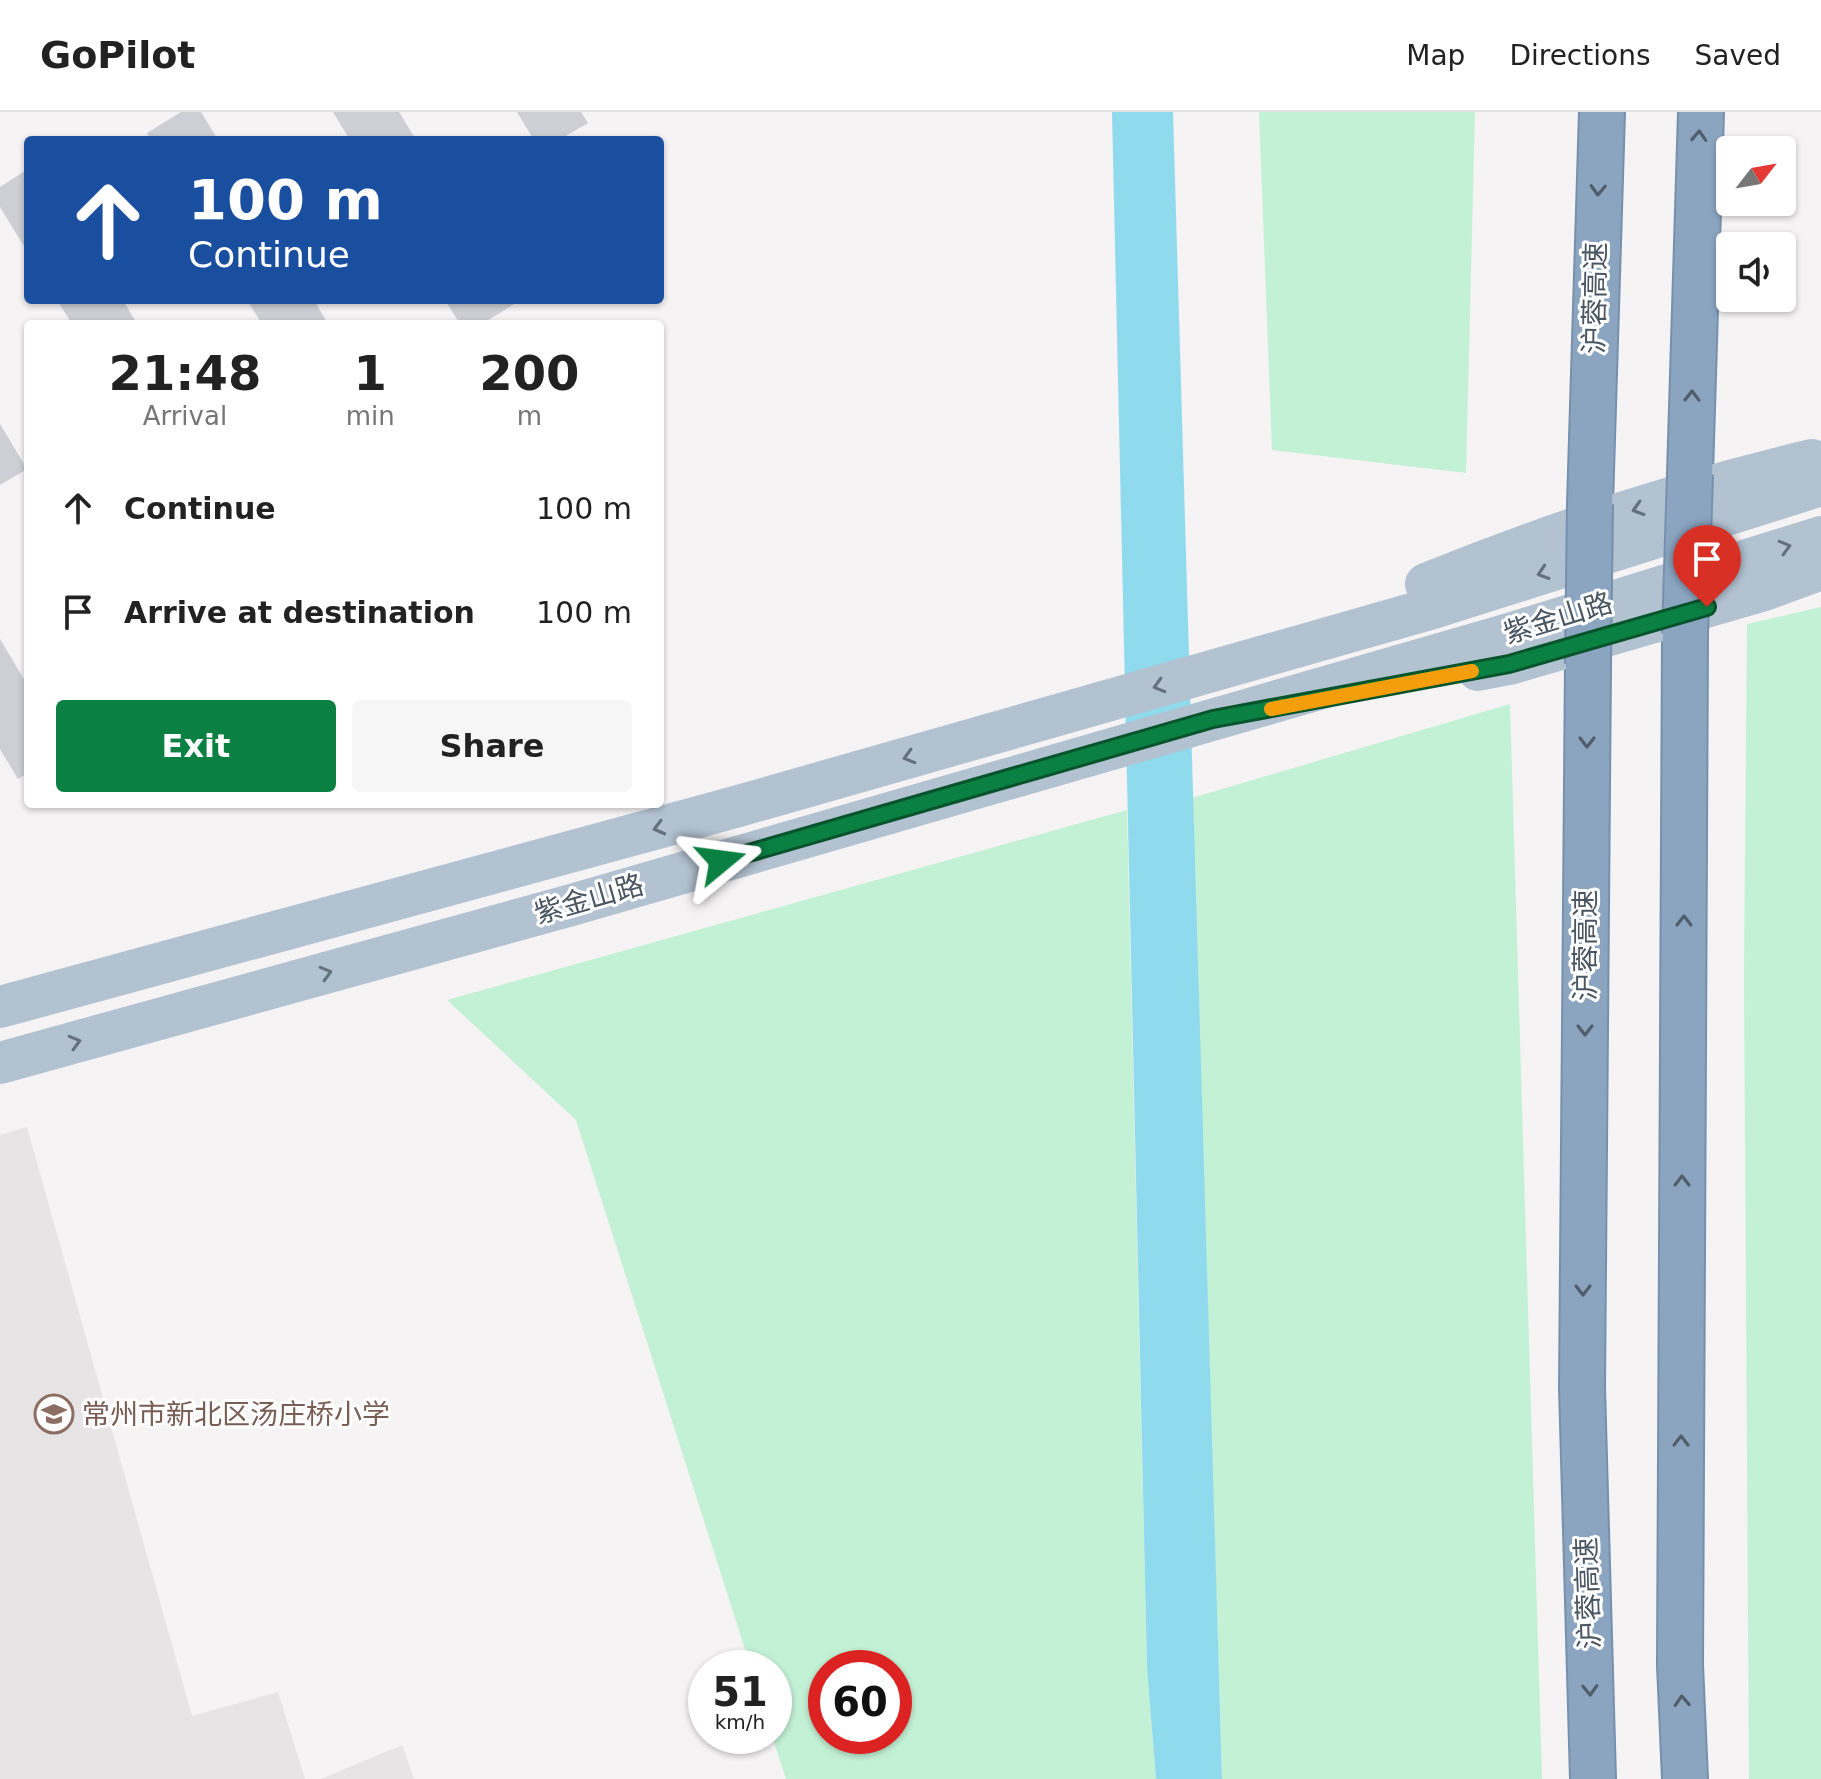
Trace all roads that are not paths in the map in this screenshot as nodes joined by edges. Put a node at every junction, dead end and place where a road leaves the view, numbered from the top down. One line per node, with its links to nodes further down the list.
1 (1602, 112): 11 (highway, 沪蓉高速, one-way to 11, bridge)
2 (1701, 112): 12 (highway, one-way to 2, bridge)
3 (1821, 458): 7 (main road, one-way to 7)
4 (1821, 485): 7 (main road, 紫金山路, one-way to 7)
5 (1821, 537): 8 (main road, 紫金山路, one-way to 5)
6 (1821, 569): 8 (main road)
7 (1209, 672): 9 (main road, 紫金山路, one-way to 9)
8 (1213, 719): 10 (main road, 紫金山路, one-way to 8)
9 (0, 1007)
10 (0, 1063)
11 (1593, 1779)
12 (1685, 1779)

